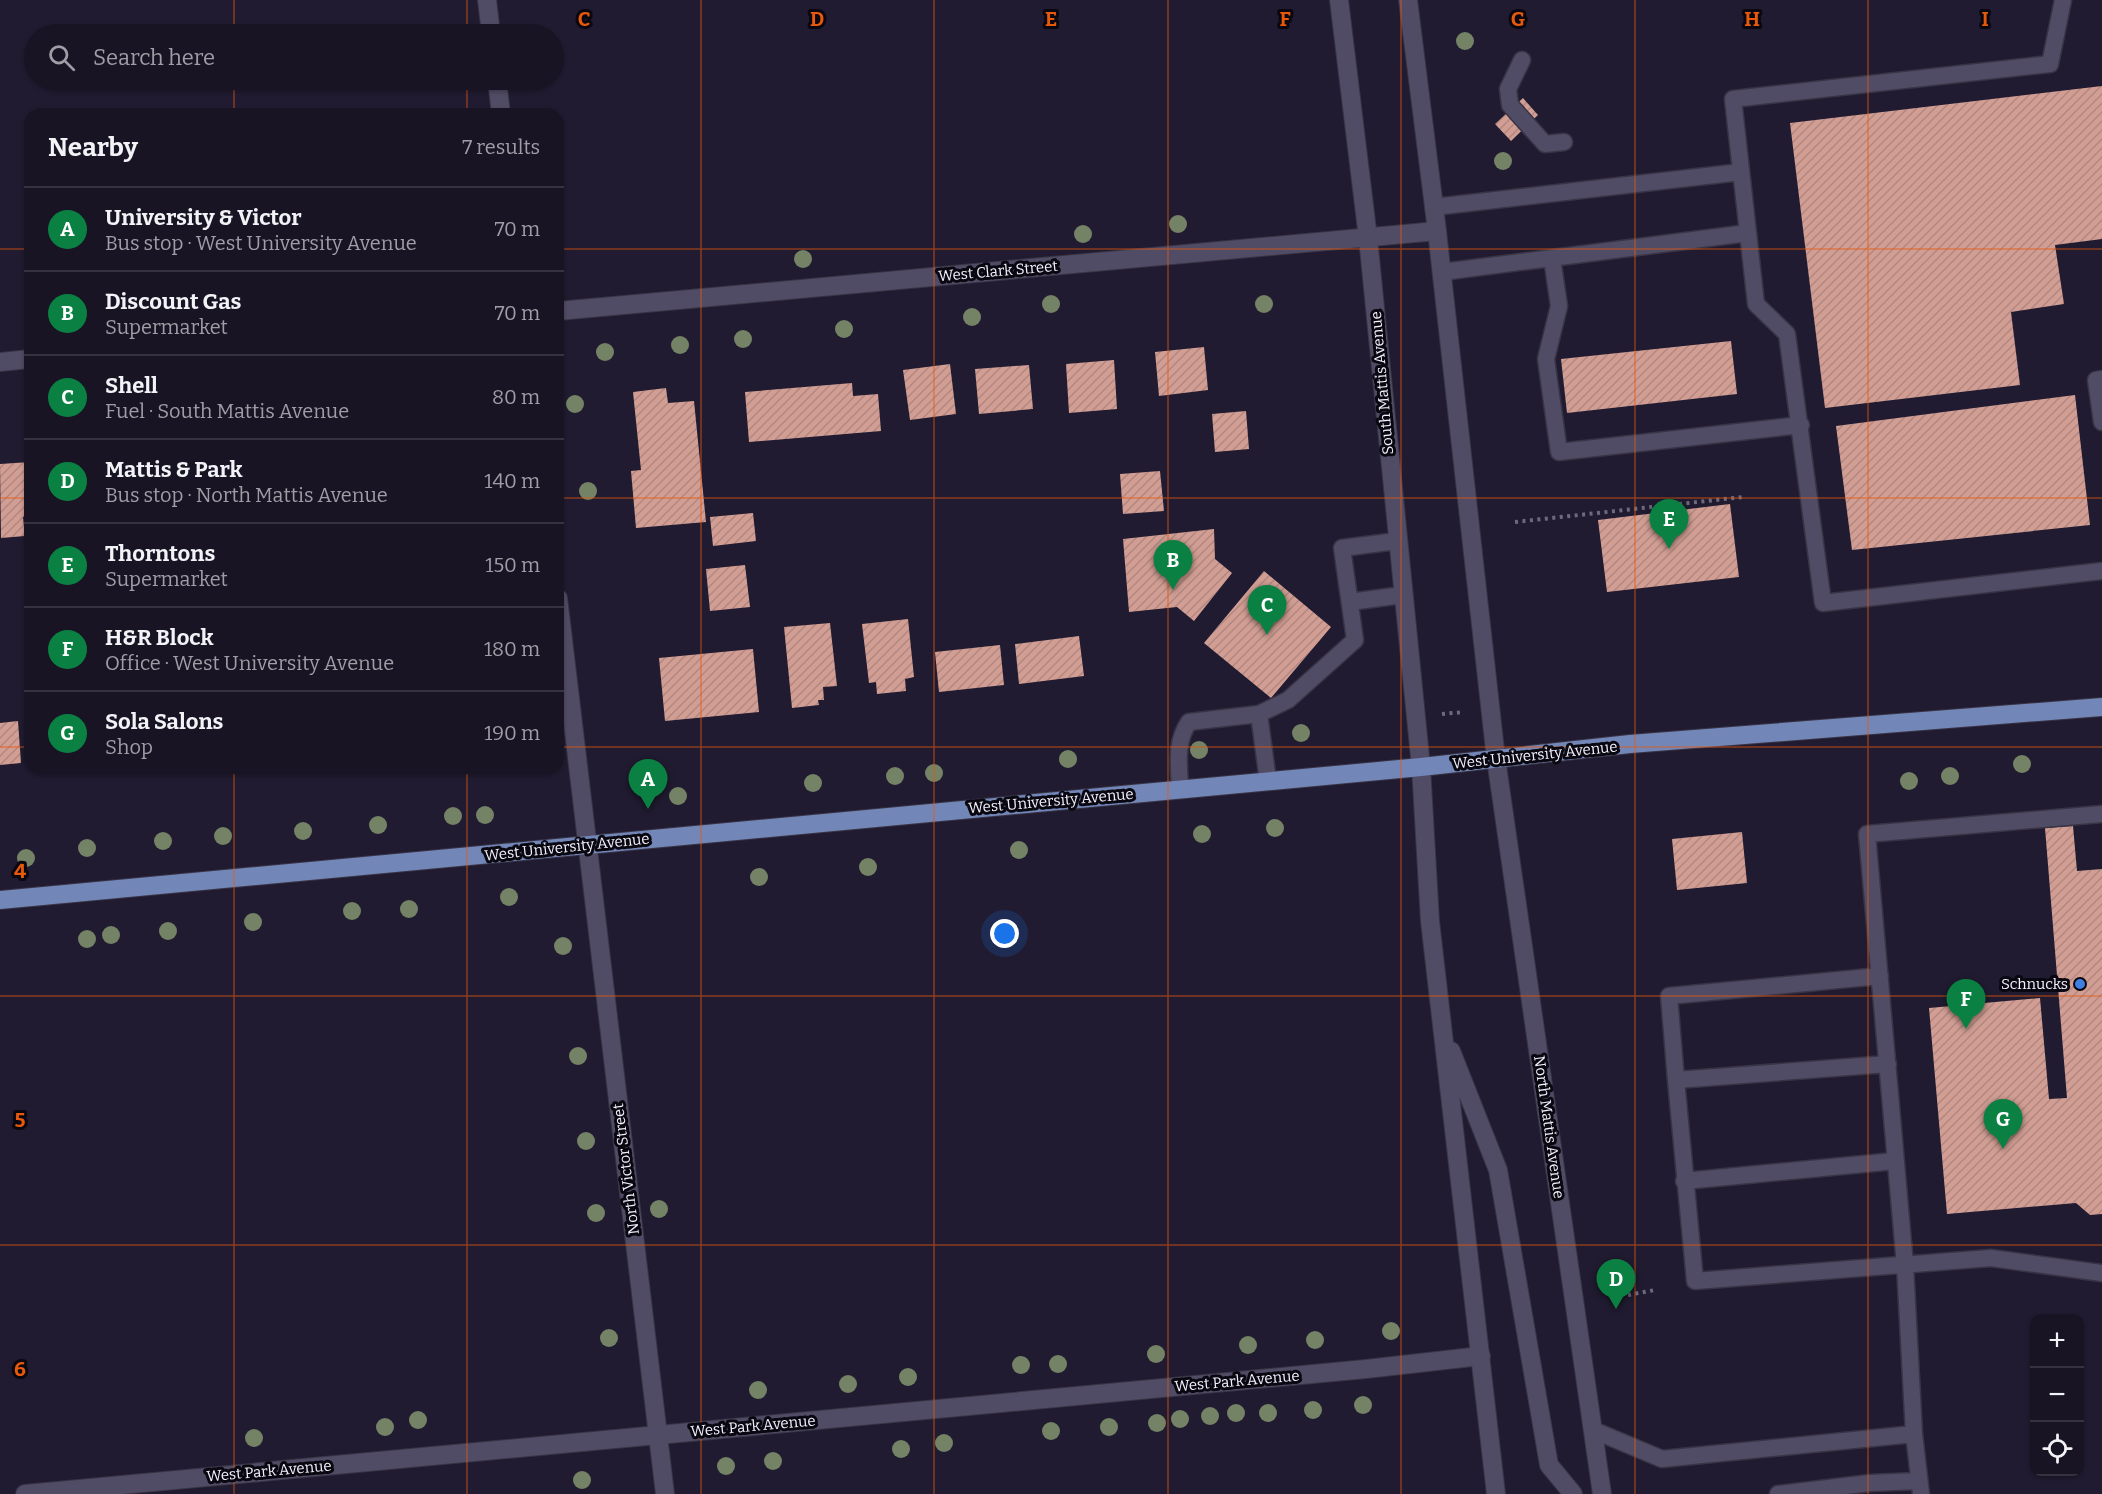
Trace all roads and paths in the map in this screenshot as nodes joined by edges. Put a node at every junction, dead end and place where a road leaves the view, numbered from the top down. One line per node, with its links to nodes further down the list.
1 (487, 0): 5 (main road)
2 (1339, 0): 14 (main road, South Mattis Avenue)
3 (1408, 0): 11 (main road)
4 (2063, 0): 10 (lane)
5 (490, 24)
6 (1522, 60): 9 (lane)
7 (498, 90): 8 (main road)
8 (500, 108)
9 (1564, 142)
10 (1741, 172): 11 (lane); 13 (lane)
11 (1434, 207): 12 (main road)
12 (1437, 231): 14 (main road, West Clark Street); 16 (main road)
13 (1748, 233): 15 (lane); 22 (lane)
14 (1368, 237): 17 (main road, West Clark Street); 25 (main road, South Mattis Avenue)
15 (1552, 258): 16 (lane); 22 (lane)
16 (1442, 272): 34 (main road)
17 (564, 310)
18 (24, 360): 19 (main road)
19 (0, 362)
20 (2102, 379): 21 (lane)
21 (2102, 422)
22 (1801, 425): 26 (lane)
23 (1743, 497): 24 (path)
24 (1515, 522)
25 (1397, 541): 27 (main road, South Mattis Avenue); 28 (lane)
26 (2102, 571)
27 (1402, 595): 28 (lane); 35 (main road, South Mattis Avenue)
28 (1350, 602): 32 (lane)
29 (564, 649): 39 (main road, North Victor Street)
30 (2102, 707): 34 (main road, West University Avenue)
31 (1471, 712): 33 (path)
32 (1259, 714): 36 (lane); 37 (lane)
33 (1438, 714)
34 (1496, 759): 35 (main road, West University Avenue); 52 (main road, North Mattis Avenue)
35 (1421, 767): 36 (main road, West University Avenue); 42 (main road)
36 (1268, 781): 37 (main road, West University Avenue)
37 (1180, 789): 39 (main road, West University Avenue)
38 (2102, 814): 41 (lane)
39 (587, 845): 40 (main road, West University Avenue); 54 (main road, North Victor Street)
40 (0, 900)
41 (1880, 976): 43 (lane); 44 (lane)
42 (1442, 1027): 51 (main road); 59 (main road)
43 (1888, 1064): 44 (lane); 45 (lane)
44 (1676, 1080): 46 (lane)
45 (1896, 1161): 46 (lane); 47 (lane)
46 (1684, 1182): 47 (lane)
47 (1905, 1265): 48 (lane); 53 (lane)
48 (2102, 1273)
49 (1655, 1290): 50 (path)
50 (1628, 1295)
51 (1481, 1356): 54 (main road, West Park Avenue); 58 (main road)
52 (1593, 1430): 53 (lane); 60 (main road, North Mattis Avenue)
53 (1914, 1434): 55 (lane)
54 (658, 1435): 56 (main road, West Park Avenue); 57 (main road, North Victor Street)
55 (1919, 1488): 61 (lane)
56 (25, 1494)
57 (665, 1494)
58 (1496, 1494)
59 (1573, 1494)
60 (1602, 1494)
61 (1778, 1494)

